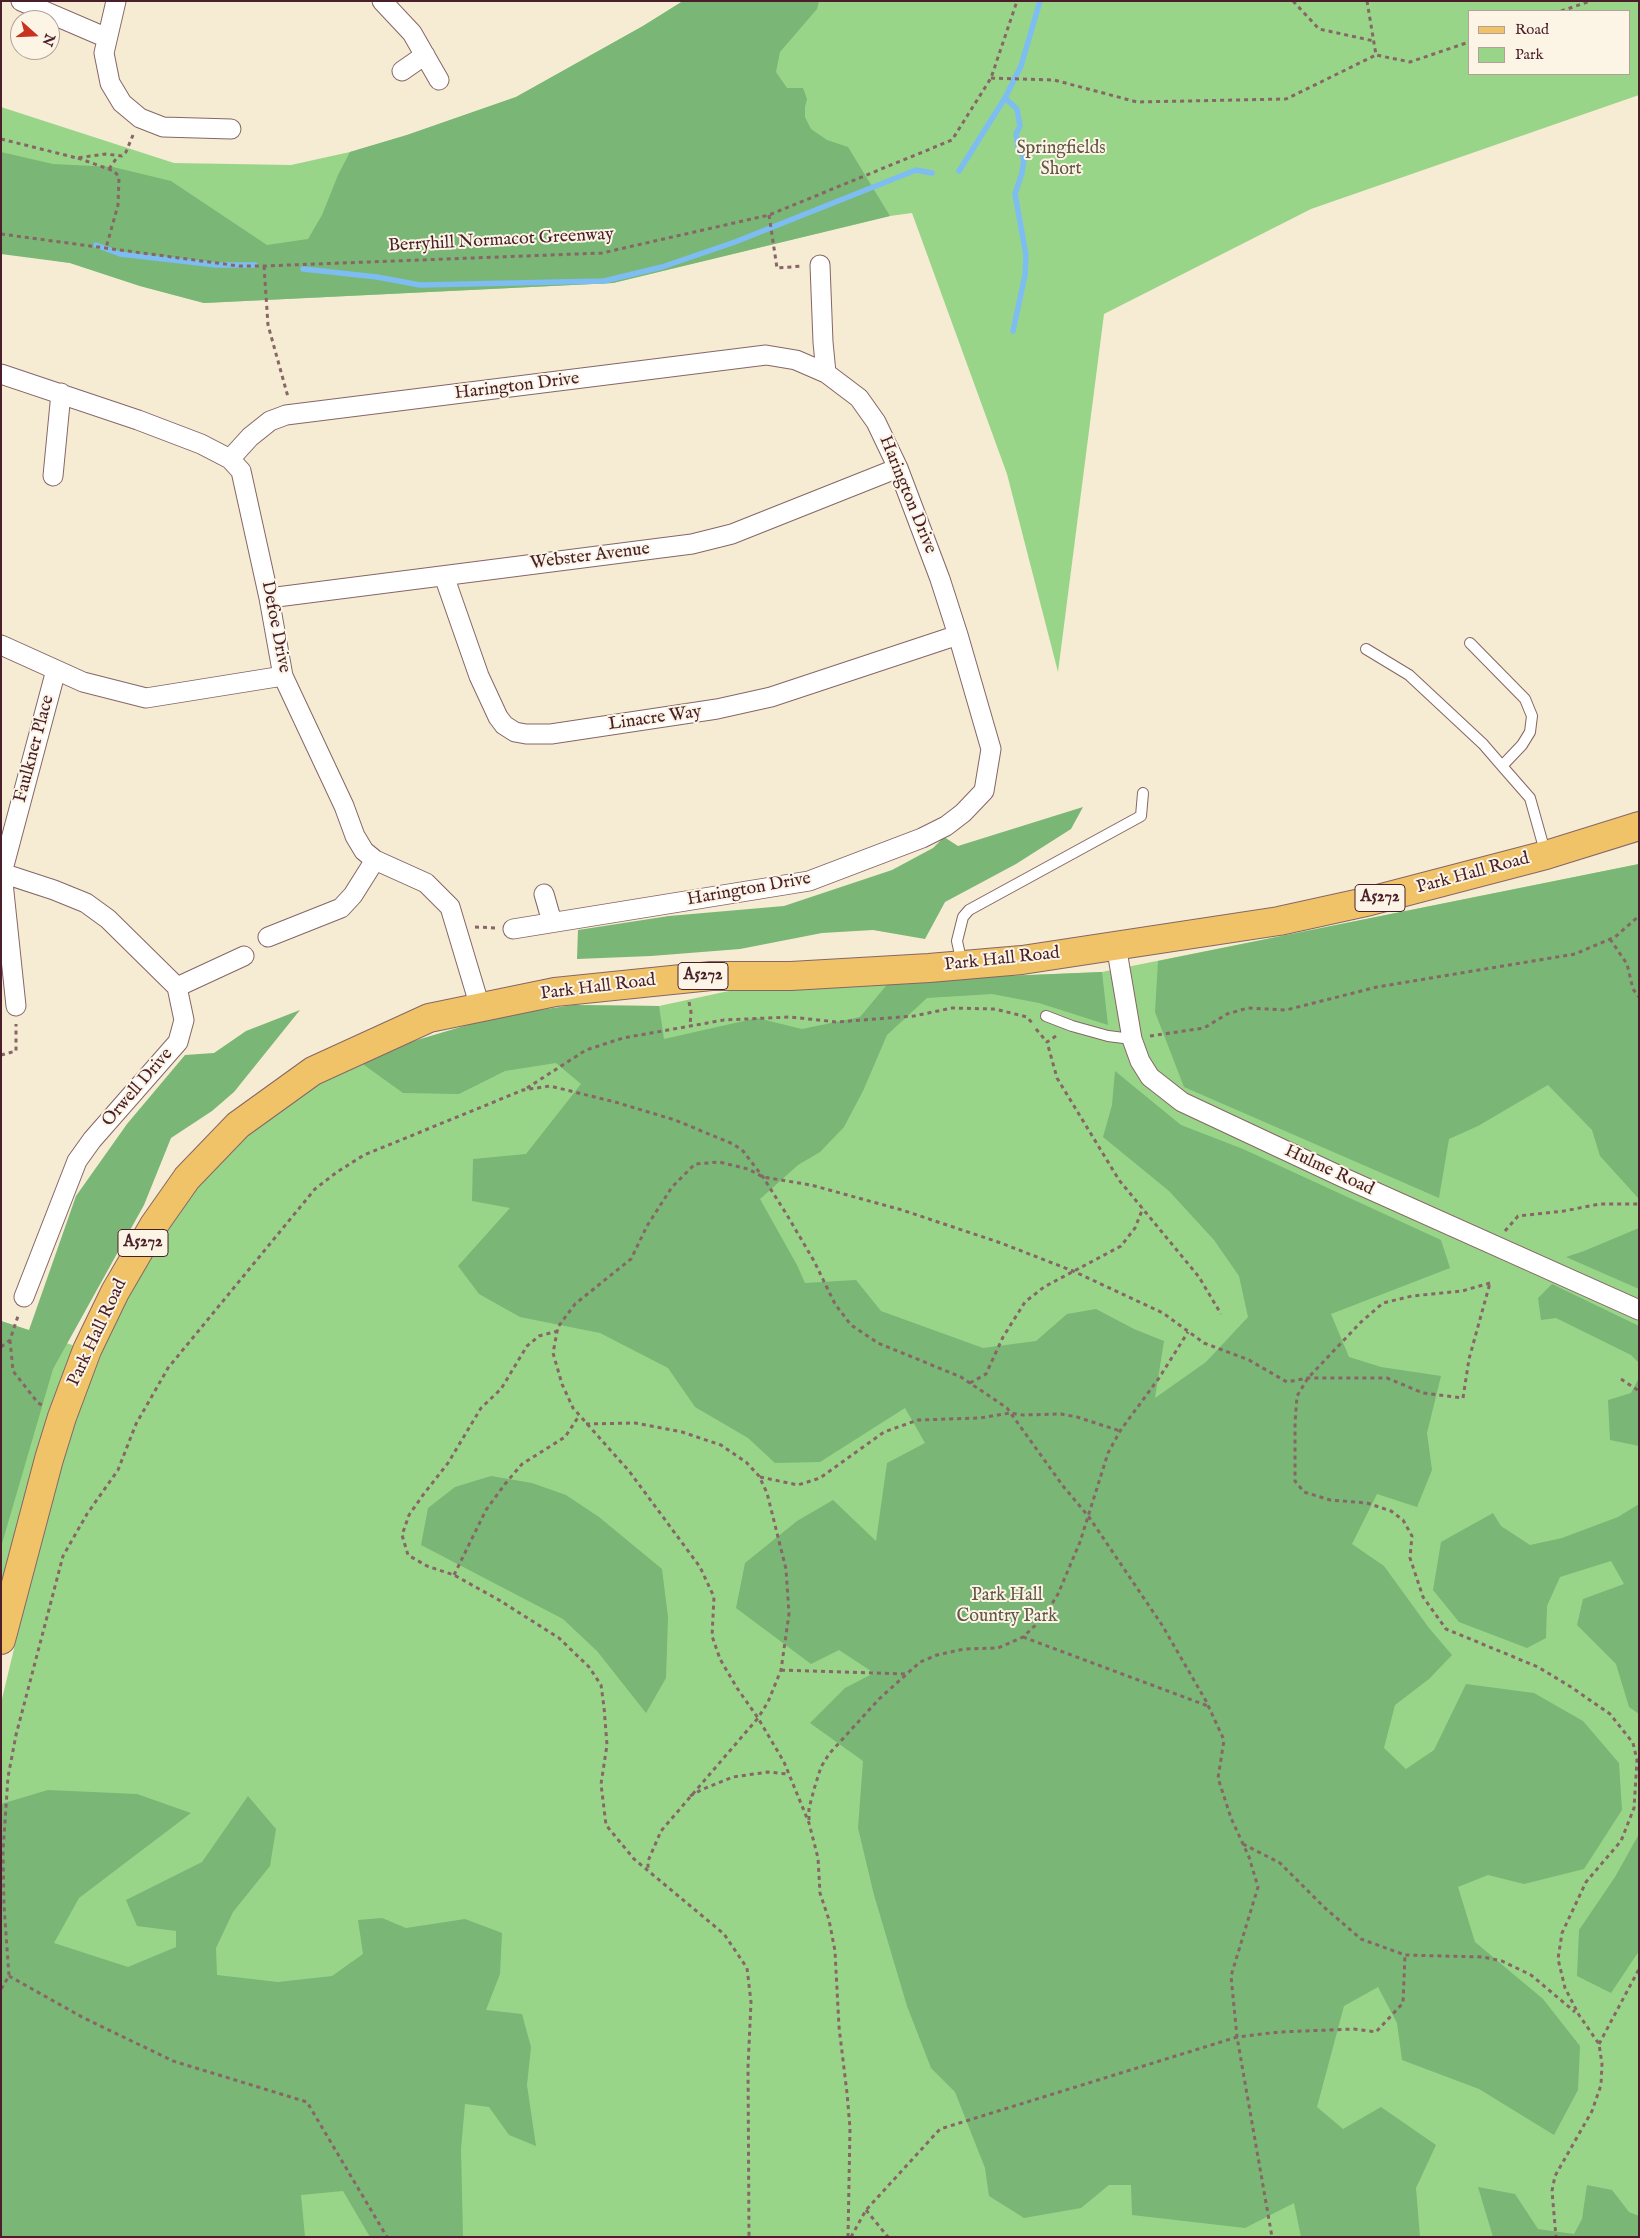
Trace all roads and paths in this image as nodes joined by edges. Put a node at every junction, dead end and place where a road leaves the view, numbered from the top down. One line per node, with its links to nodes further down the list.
1 (21, 1): 9 (street)
2 (116, 1): 9 (street)
3 (382, 1): 12 (street)
4 (1018, 1): 15 (path, Berryhill Normacot Greenway)
5 (1293, 1): 10 (path)
6 (1367, 1): 10 (path)
7 (1591, 1): 8 (path)
8 (1564, 10)
9 (107, 38): 17 (street)
10 (1374, 41): 13 (path)
11 (1468, 42): 13 (path)
12 (424, 55): 14 (street); 16 (street)
13 (1376, 55): 15 (path)
14 (402, 71)
15 (991, 78): 23 (path, Berryhill Normacot Greenway)
16 (439, 80)
17 (140, 118): 18 (street); 20 (path)
18 (231, 129)
19 (1, 139): 21 (path)
20 (118, 155): 21 (path); 22 (path)
21 (77, 158): 22 (path)
22 (109, 168): 25 (path)
23 (769, 214): 26 (path); 27 (path, Berryhill Normacot Greenway)
24 (1, 234): 25 (path, Berryhill Normacot Greenway)
25 (106, 248): 27 (path, Berryhill Normacot Greenway)
26 (820, 265): 28 (street)
27 (264, 266): 31 (path)
28 (826, 373): 31 (street, Harington Drive); 33 (street, Harington Drive)
29 (1, 374): 30 (street, Defoe Drive)
30 (61, 393): 32 (street, Defoe Drive); 34 (street)
31 (293, 414): 32 (street, Harington Drive)
32 (230, 460): 36 (street, Defoe Drive)
33 (898, 468): 35 (street, Webster Avenue); 37 (street, Harington Drive)
34 (53, 476)
35 (444, 576): 36 (street, Webster Avenue); 37 (street, Linacre Way)
36 (269, 598): 42 (street, Defoe Drive)
37 (958, 635): 51 (street, Harington Drive)
38 (1470, 643): 43 (lane)
39 (1, 645): 41 (street)
40 (1366, 649): 43 (lane)
41 (56, 670): 42 (street); 48 (street, Faulkner Place)
42 (283, 676): 47 (street, Defoe Drive)
43 (1502, 766): 46 (lane)
44 (1143, 793): 58 (lane)
45 (1639, 826): 46 (main road, Park Hall Road / A5272)
46 (1546, 854): 56 (main road, Park Hall Road / A5272)
47 (375, 860): 52 (street, Defoe Drive); 54 (street)
48 (2, 873): 59 (street); 61 (street, Faulkner Place)
49 (544, 894): 51 (street)
50 (1639, 916): 55 (path)
51 (552, 922): 53 (street, Harington Drive)
52 (457, 927): 53 (path); 62 (street, Defoe Drive)
53 (514, 929)
54 (268, 937)
55 (1610, 939): 60 (path); 65 (path)
56 (1116, 945): 58 (main road, Park Hall Road / A5272); 65 (street, Hulme Road)
57 (244, 956): 59 (street)
58 (963, 965): 62 (main road, Park Hall Road / A5272)
59 (177, 987): 74 (street, Orwell Drive)
60 (1639, 996)
61 (16, 1006): 67 (path)
62 (480, 1007): 86 (main road, Park Hall Road / A5272)
63 (1046, 1016): 64 (lane)
64 (1072, 1026): 65 (lane); 66 (path)
65 (1132, 1039): 72 (street, Hulme Road)
66 (1047, 1042): 68 (path); 71 (path)
67 (1, 1055)
68 (523, 1090): 69 (path); 106 (path)
69 (763, 1177): 73 (path); 77 (path); 83 (path)
70 (1639, 1204): 72 (path)
71 (1143, 1208): 73 (path); 76 (path)
72 (1493, 1245): 75 (street, Hulme Road)
73 (1073, 1271): 78 (path); 83 (path)
74 (24, 1297): 79 (path)
75 (1639, 1310)
76 (1221, 1314)
77 (558, 1331): 87 (path); 92 (path)
78 (1188, 1332): 81 (path); 89 (path)
79 (10, 1340): 80 (path); 86 (path)
80 (1, 1347)
81 (1308, 1378): 81 (path); 108 (path)
82 (1621, 1379): 84 (path)
83 (970, 1383): 85 (path)
84 (1639, 1391)
85 (1010, 1413): 89 (path); 90 (path); 91 (path)
86 (62, 1416): 94 (main road, Park Hall Road / A5272)
87 (580, 1416): 88 (path); 92 (path)
88 (586, 1424): 90 (path); 98 (path)
89 (1120, 1430): 91 (path)
90 (759, 1476): 95 (path)
91 (1089, 1517): 93 (path); 97 (path)
92 (454, 1575): 103 (path)
93 (1023, 1637): 96 (path); 97 (path)
94 (1, 1640)
95 (780, 1670): 96 (path); 98 (path)
96 (907, 1674): 101 (path)
97 (1209, 1707): 102 (path)
98 (758, 1718): 99 (path); 100 (path)
99 (787, 1774): 100 (path); 101 (path)
100 (688, 1798): 103 (path)
101 (809, 1823): 114 (path)
102 (1243, 1844): 104 (path); 109 (path)
103 (648, 1870): 113 (path)
104 (1405, 1955): 108 (path); 109 (path)
105 (1639, 1969): 110 (path)
106 (9, 1976): 107 (path); 112 (path)
107 (1, 1990)
108 (1579, 2015): 110 (path)
109 (1237, 2037): 111 (path); 117 (path)
110 (1599, 2044): 118 (path)
111 (866, 2210): 115 (path); 116 (path)
112 (387, 2237)
113 (749, 2237)
114 (848, 2237)
115 (852, 2237)
116 (888, 2237)
117 (1272, 2237)
118 (1556, 2237)

